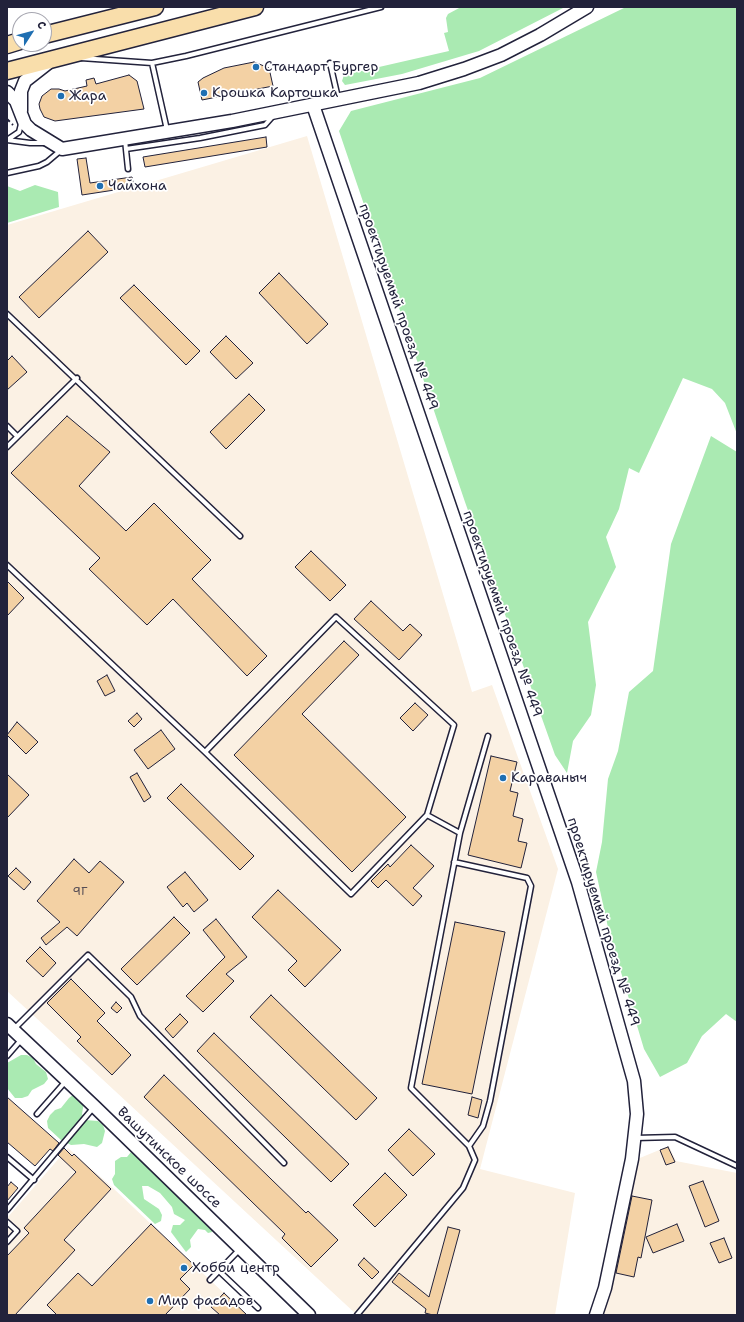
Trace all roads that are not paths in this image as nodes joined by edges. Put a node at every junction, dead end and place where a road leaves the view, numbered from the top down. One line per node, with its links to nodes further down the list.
1 (155, 7): 5 (highway)
2 (255, 7): 6 (highway)
3 (381, 7): 7 (lane)
4 (587, 7): 11 (street)
5 (52, 33)
6 (59, 58): 7 (lane); 9 (highway); 14 (street)
7 (152, 63): 15 (lane)
8 (330, 63): 11 (lane)
9 (7, 71)
10 (7, 92): 14 (street)
11 (339, 100): 12 (street)
12 (313, 105): 13 (street); 40 (street, проектируемый проезд № 449)
13 (275, 112): 15 (street); 18 (lane)
14 (22, 116): 16 (lane); 17 (street)
15 (167, 130): 18 (street)
16 (7, 140): 17 (lane)
17 (49, 142): 19 (street)
18 (126, 143): 19 (street); 20 (lane)
19 (62, 149): 21 (lane)
20 (128, 169)
21 (7, 174)
22 (7, 314): 23 (lane)
23 (77, 378): 25 (lane); 27 (lane)
24 (7, 426): 25 (lane)
25 (17, 436): 26 (lane)
26 (7, 447)
27 (240, 536)
28 (7, 565): 30 (lane)
29 (488, 736): 32 (lane)
30 (205, 752): 31 (lane); 31 (lane)
31 (427, 815): 32 (lane)
32 (460, 833): 33 (lane)
33 (454, 862): 41 (lane); 41 (lane)
34 (10, 1027): 35 (street, Вашутинское шоссе); 44 (lane)
35 (22, 1038): 36 (lane); 37 (street, Вашутинское шоссе)
36 (7, 1056)
37 (66, 1080): 38 (street, Вашутинское шоссе); 39 (lane)
38 (95, 1107): 47 (lane); 51 (street, Вашутинское шоссе)
39 (37, 1114)
40 (635, 1138): 46 (lane); 57 (street, проектируемый проезд № 449)
41 (469, 1146): 56 (lane)
42 (7, 1157): 43 (lane)
43 (11, 1160): 45 (lane); 47 (lane)
44 (284, 1162)
45 (7, 1165)
46 (737, 1166)
47 (34, 1180): 48 (lane)
48 (7, 1210)
49 (7, 1222): 50 (lane)
50 (7, 1242)
51 (240, 1249): 52 (lane); 55 (street, Вашутинское шоссе)
52 (219, 1271): 53 (lane); 54 (lane)
53 (210, 1280)
54 (258, 1308)
55 (309, 1315)
56 (357, 1315)
57 (596, 1315)

